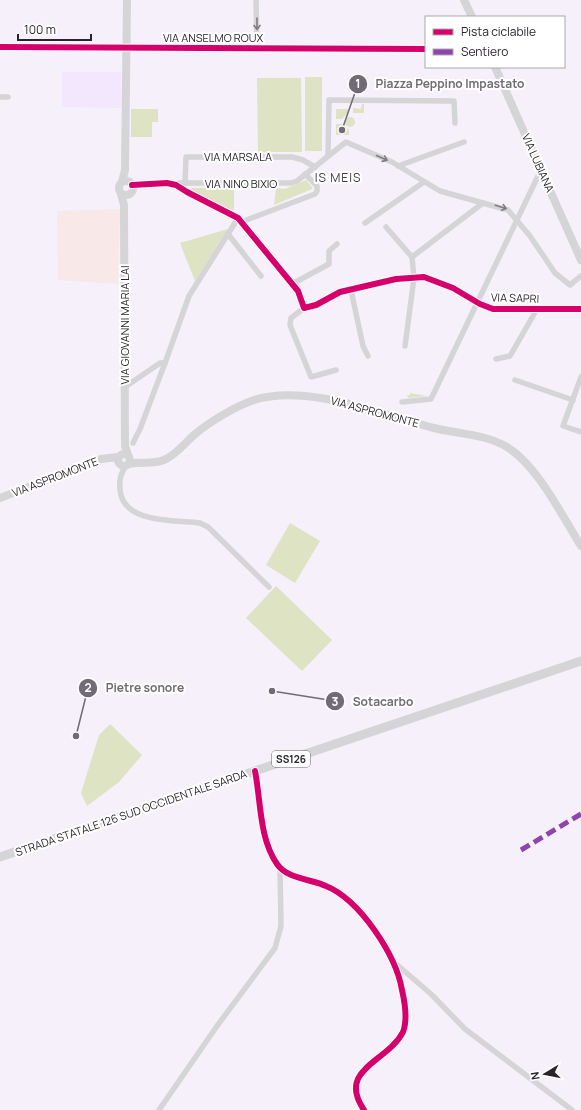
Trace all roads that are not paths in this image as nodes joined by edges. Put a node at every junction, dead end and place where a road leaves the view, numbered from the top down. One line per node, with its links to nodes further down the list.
1 (127, 0): 6 (street, VIA GIOVANNI MARIA LAI)
2 (256, 0): 7 (street, one-way to 7)
3 (464, 0): 4 (street)
4 (472, 16)
5 (0, 47): 6 (street, VIA ANSELMO ROUX)
6 (127, 48): 7 (street, VIA ANSELMO ROUX); 22 (street, VIA GIOVANNI MARIA LAI)
7 (257, 49): 8 (street, VIA ANSELMO ROUX)
8 (425, 49)
9 (495, 68): 17 (street, VIA LUBIANA)
10 (0, 96): 11 (street)
11 (8, 97)
12 (455, 123): 14 (street)
13 (464, 142): 15 (street)
14 (328, 155): 15 (street, VIA NINO BIXIO, one-way to 15); 16 (street, VIA NINO BIXIO)
15 (398, 166): 19 (street)
16 (316, 167): 18 (street, VIA NINO BIXIO); 20 (street, VIA MARSALA)
17 (542, 173): 25 (street); 32 (street, VIA LUBIANA)
18 (304, 174): 20 (street, VIA NINO BIXIO); 26 (street)
19 (424, 182): 24 (street); 27 (street)
20 (187, 184): 21 (street, VIA NINO BIXIO); 23 (street)
21 (176, 185): 22 (street, VIA NINO BIXIO); 23 (street)
22 (127, 188): 49 (street, VIA GIOVANNI MARIA LAI)
23 (187, 192): 26 (street)
24 (483, 203): 25 (street, one-way to 25); 31 (street)
25 (518, 219): 34 (street); 38 (street)
26 (240, 220): 29 (street); 36 (street)
27 (365, 223)
28 (386, 227): 31 (street)
29 (228, 234): 33 (street); 45 (street)
30 (337, 244): 36 (street)
31 (412, 257): 35 (street)
32 (581, 260)
33 (261, 276)
34 (581, 276)
35 (414, 278): 37 (street, VIA SAPRI); 38 (street, VIA SAPRI); 42 (street)
36 (292, 284): 39 (street)
37 (351, 290): 39 (street, VIA SAPRI); 43 (street)
38 (477, 302): 40 (street, VIA SAPRI); 51 (street)
39 (304, 308): 46 (street)
40 (537, 309): 41 (street, VIA SAPRI); 44 (street, VIA SAPRI)
41 (581, 309)
42 (405, 346)
43 (368, 356)
44 (496, 359)
45 (165, 363): 49 (street); 53 (street)
46 (336, 370)
47 (581, 377): 50 (street)
48 (515, 380): 50 (street)
49 (125, 387): 53 (street, VIA GIOVANNI MARIA LAI)
50 (573, 400): 52 (street)
51 (402, 402)
52 (581, 432)
53 (125, 457): 54 (street, VIA ASPROMONTE); 55 (street, VIA ASPROMONTE); 56 (street)
54 (0, 498)
55 (581, 546)
56 (269, 587)
57 (581, 661): 58 (main road, STRADA STATALE 126 SUD OCCIDENTALE SARDA / SS126)
58 (255, 771): 59 (main road, STRADA STATALE 126 SUD OCCIDENTALE SARDA / SS126); 60 (street)
59 (0, 858)
60 (280, 868): 61 (street); 62 (street)
61 (395, 963): 63 (street); 64 (street)
62 (159, 1110)
63 (364, 1110)
64 (572, 1110)

